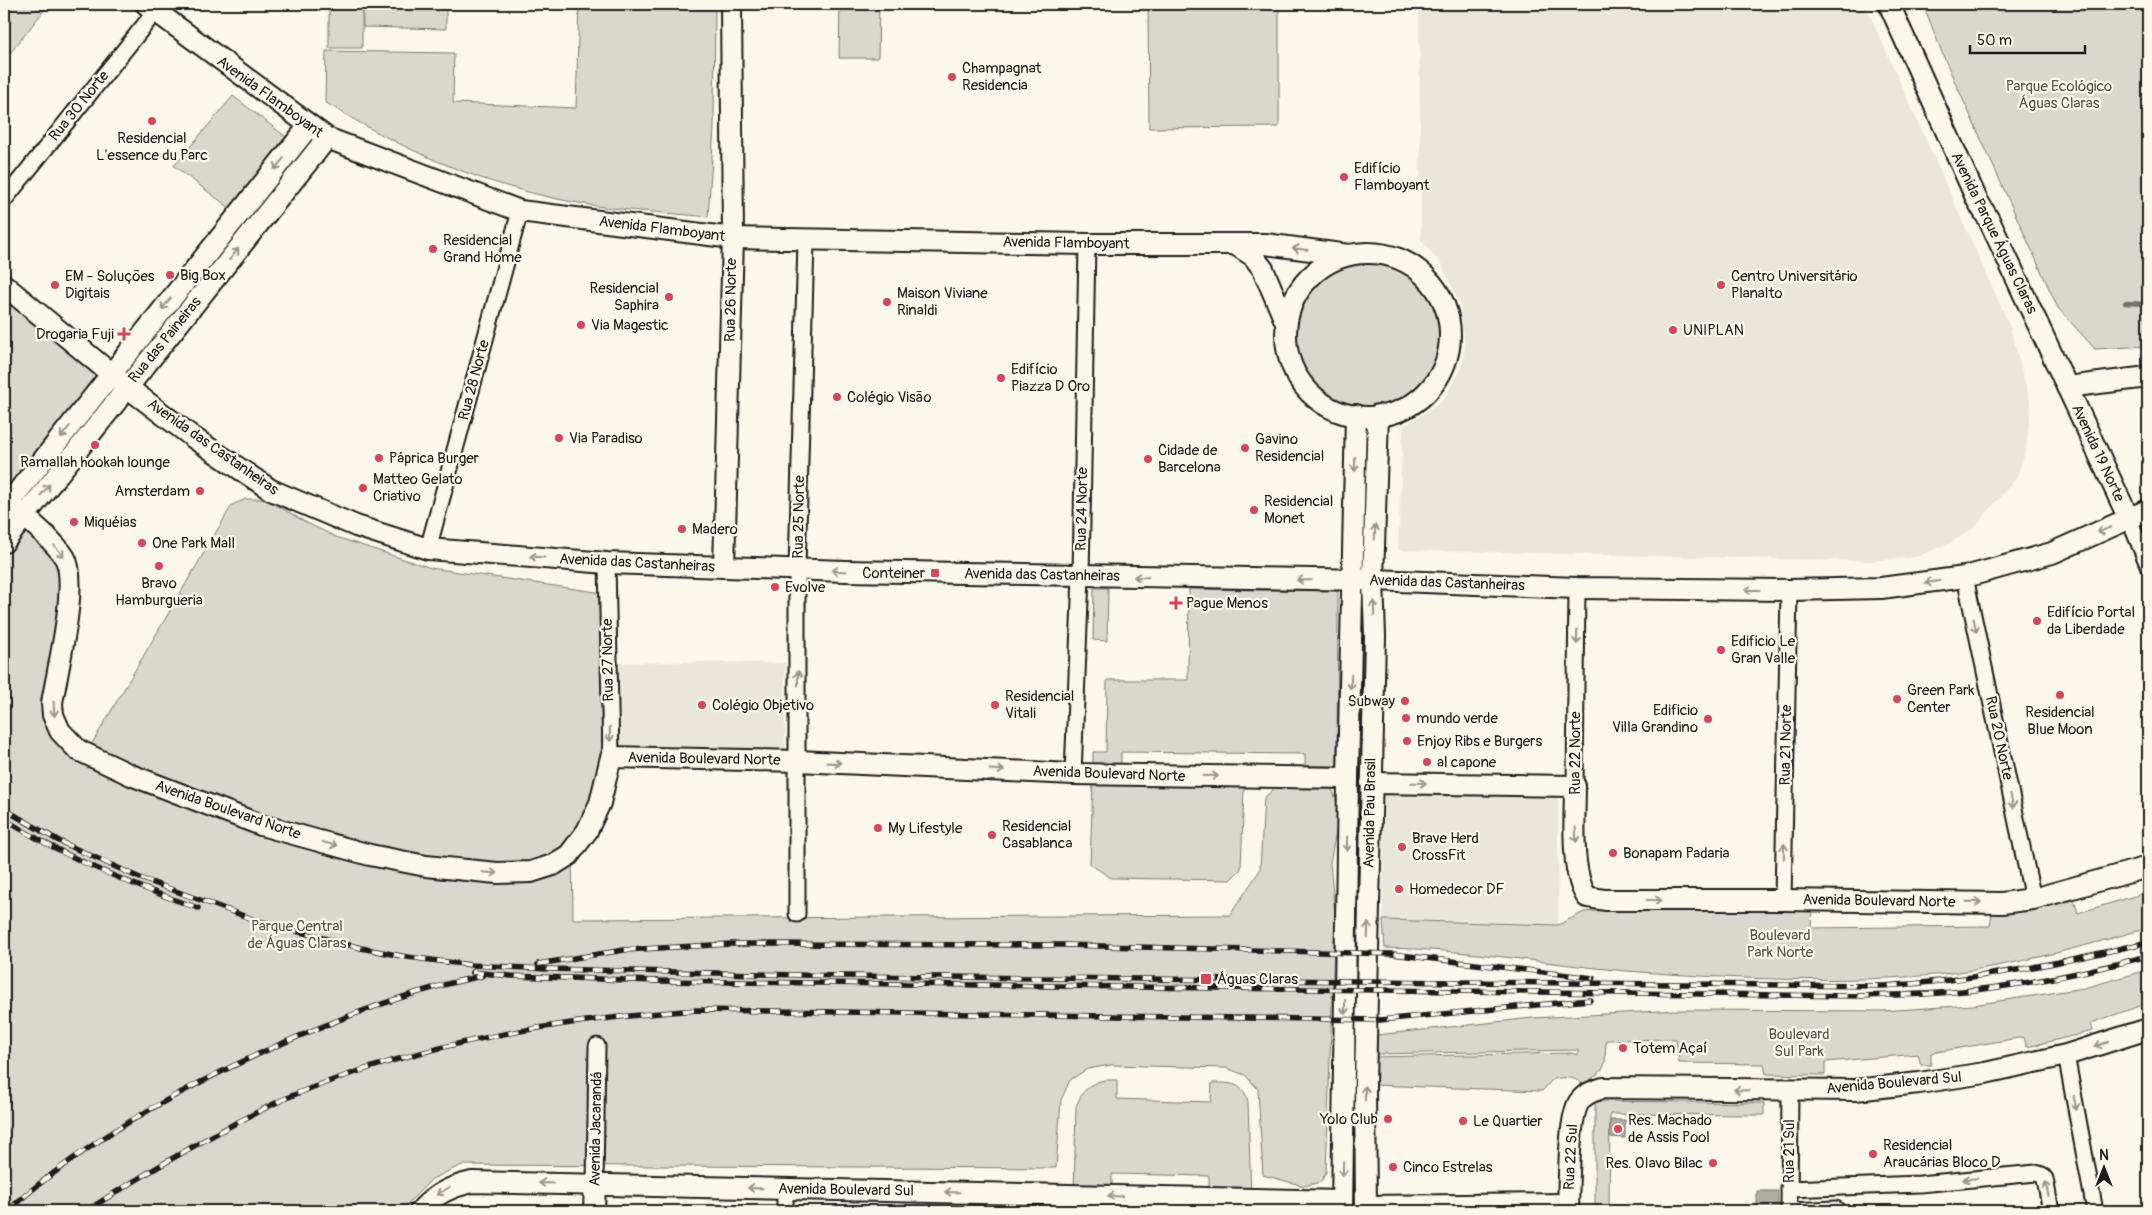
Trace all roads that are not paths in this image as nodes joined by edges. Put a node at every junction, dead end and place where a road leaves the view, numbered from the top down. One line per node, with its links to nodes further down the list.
1 (731, 4): 8 (street, Rua 26 Norte)
2 (1889, 4): 18 (street, Avenida Parque Águas Claras)
3 (151, 8): 4 (street, Avenida Flamboyant); 6 (street, Rua 30 Norte)
4 (309, 126): 5 (street, Avenida Flamboyant); 15 (street, Rua das Paineiras, one-way to 15)
5 (326, 138): 7 (street, Avenida Flamboyant); 17 (street, Rua das Paineiras, one-way to 5)
6 (4, 200)
7 (520, 211): 8 (street, Avenida Flamboyant); 26 (street, Rua 28 Norte)
8 (733, 238): 9 (street, Avenida Flamboyant); 29 (street, Rua 26 Norte)
9 (806, 241): 10 (street, Avenida Flamboyant); 30 (street, Rua 25 Norte)
10 (1087, 244): 11 (street, Avenida Flamboyant); 31 (street, Rua 24 Norte)
11 (1236, 245): 12 (street, Avenida Flamboyant, one-way to 11); 14 (street)
12 (1349, 255): 14 (street); 20 (street)
13 (4, 285): 15 (street, Avenida das Castanheiras)
14 (1286, 323): 19 (street)
15 (111, 374): 17 (street, Avenida das Castanheiras); 21 (street, Rua das Paineiras, one-way to 21)
16 (2148, 377): 18 (street)
17 (128, 387): 23 (street, Rua das Paineiras, one-way to 17); 26 (street, Avenida das Castanheiras)
18 (2067, 387): 24 (street, Avenida 19 Norte)
19 (1356, 415): 20 (street); 33 (street, Avenida Pau Brasil, one-way to 33)
20 (1378, 415): 34 (street, Avenida Pau Brasil, one-way to 20)
21 (5, 504): 23 (street, Avenida Boulevard Norte)
22 (2148, 510): 24 (street, Avenida das Castanheiras)
23 (24, 517): 25 (street, Rua das Paineiras); 37 (street, Avenida Boulevard Norte, one-way to 37)
24 (2129, 519): 28 (street); 32 (street, Avenida das Castanheiras, one-way to 32)
25 (4, 542)
26 (428, 549): 27 (street, Avenida das Castanheiras, one-way to 26)
27 (606, 562): 29 (street, Avenida das Castanheiras); 37 (street, Rua 27 Norte, one-way to 37)
28 (2148, 564)
29 (724, 567): 30 (street, Avenida das Castanheiras)
30 (798, 569): 31 (street, Avenida das Castanheiras, one-way to 30); 38 (street, Rua 25 Norte, one-way to 30)
31 (1081, 576): 33 (street, Avenida das Castanheiras, one-way to 31); 39 (street, Rua 24 Norte)
32 (1965, 577): 36 (street, Avenida das Castanheiras, one-way to 36); 44 (street, Rua 20 Norte, one-way to 44)
33 (1352, 580): 34 (street, Avenida das Castanheiras); 40 (street, Avenida Pau Brasil, one-way to 40)
34 (1373, 580): 35 (street, Avenida das Castanheiras); 41 (street, Avenida Pau Brasil, one-way to 34)
35 (1577, 588): 36 (street, Avenida das Castanheiras, one-way to 35); 42 (street, Rua 22 Norte, one-way to 42)
36 (1789, 590): 46 (street, Rua 21 Norte, one-way to 36)
37 (610, 757): 38 (street, Avenida Boulevard Norte)
38 (798, 761): 39 (street, Avenida Boulevard Norte, one-way to 39); 47 (street, Rua 25 Norte)
39 (1073, 774): 40 (street, Avenida Boulevard Norte, one-way to 40)
40 (1348, 778): 58 (street, Avenida Pau Brasil, one-way to 58)
41 (1371, 782): 42 (street, one-way to 42); 60 (street, Avenida Pau Brasil, one-way to 41)
42 (1575, 786): 45 (street, Rua 22 Norte, one-way to 45)
43 (2148, 867): 44 (street, Avenida Boulevard Norte)
44 (2033, 899): 46 (street, Avenida Boulevard Norte, one-way to 44)
45 (1605, 900): 46 (street, Avenida Boulevard Norte, one-way to 46)
46 (1783, 900)
47 (798, 914)
48 (2148, 1029): 50 (street, Avenida Boulevard Sul, one-way to 50)
49 (597, 1046): 53 (street, Avenida Jacarandá)
50 (2066, 1055): 52 (street, Avenida Boulevard Sul); 67 (street, one-way to 67)
51 (1603, 1088): 52 (street, Avenida Boulevard Sul, one-way to 51); 59 (street, Rua 22 Sul)
52 (1790, 1090): 56 (street, Rua 21 Sul)
53 (595, 1184): 55 (street, Avenida Boulevard Sul, one-way to 53); 62 (street, Avenida Boulevard Sul, one-way to 62); 63 (street, Avenida Jacarandá)
54 (1837, 1188): 56 (street); 61 (street); 66 (street, one-way to 54)
55 (785, 1189): 57 (street, Avenida Boulevard Sul, one-way to 55); 64 (street)
56 (1789, 1189): 65 (street, Rua 21 Sul)
57 (1073, 1203): 58 (street, Avenida Boulevard Sul, one-way to 57)
58 (1342, 1206)
59 (1568, 1208): 60 (street)
60 (1366, 1209)
61 (1836, 1210): 65 (street)
62 (420, 1211)
63 (594, 1211)
64 (785, 1211)
65 (1789, 1211)
66 (2051, 1211)
67 (2095, 1211)

